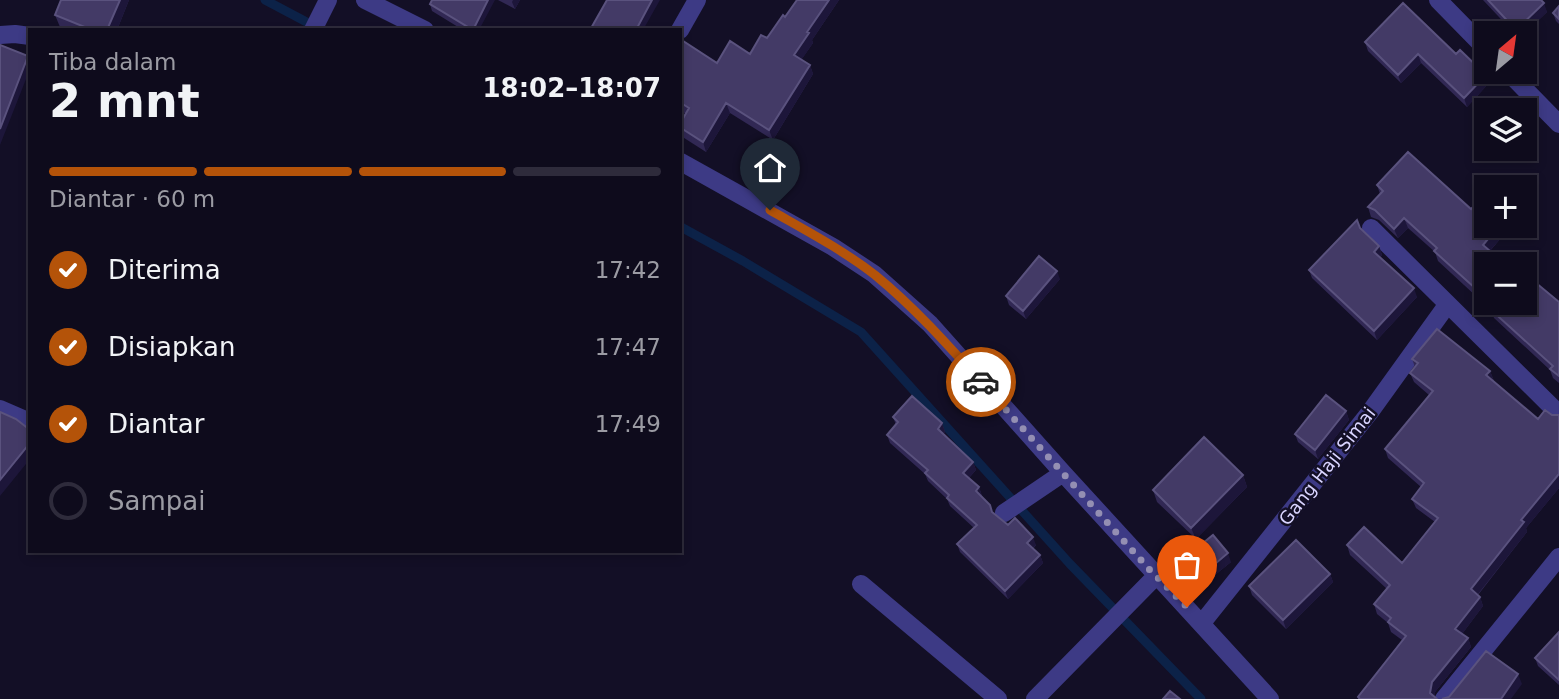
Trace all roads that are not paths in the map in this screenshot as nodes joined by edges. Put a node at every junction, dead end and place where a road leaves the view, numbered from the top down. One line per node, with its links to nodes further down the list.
1 (328, 0): 5 (street)
2 (365, 0): 6 (street)
3 (697, 0): 7 (street)
4 (1438, 0): 10 (street)
5 (314, 28)
6 (421, 28)
7 (681, 28)
8 (0, 35): 9 (street)
9 (28, 36)
10 (1474, 37)
11 (1520, 84): 12 (street)
12 (1559, 124)
13 (682, 163): 19 (street)
14 (1371, 228): 15 (street)
15 (1447, 305): 17 (street); 24 (street, Gang Haji Simai)
16 (0, 408): 18 (street)
17 (1559, 414)
18 (28, 421)
19 (1056, 478): 20 (street); 22 (street)
20 (1004, 513)
21 (1559, 557): 28 (street)
22 (1157, 575): 24 (street); 26 (street)
23 (861, 583): 25 (street)
24 (1202, 623): 27 (street)
25 (998, 699)
26 (1035, 699)
27 (1270, 699)
28 (1444, 699)

